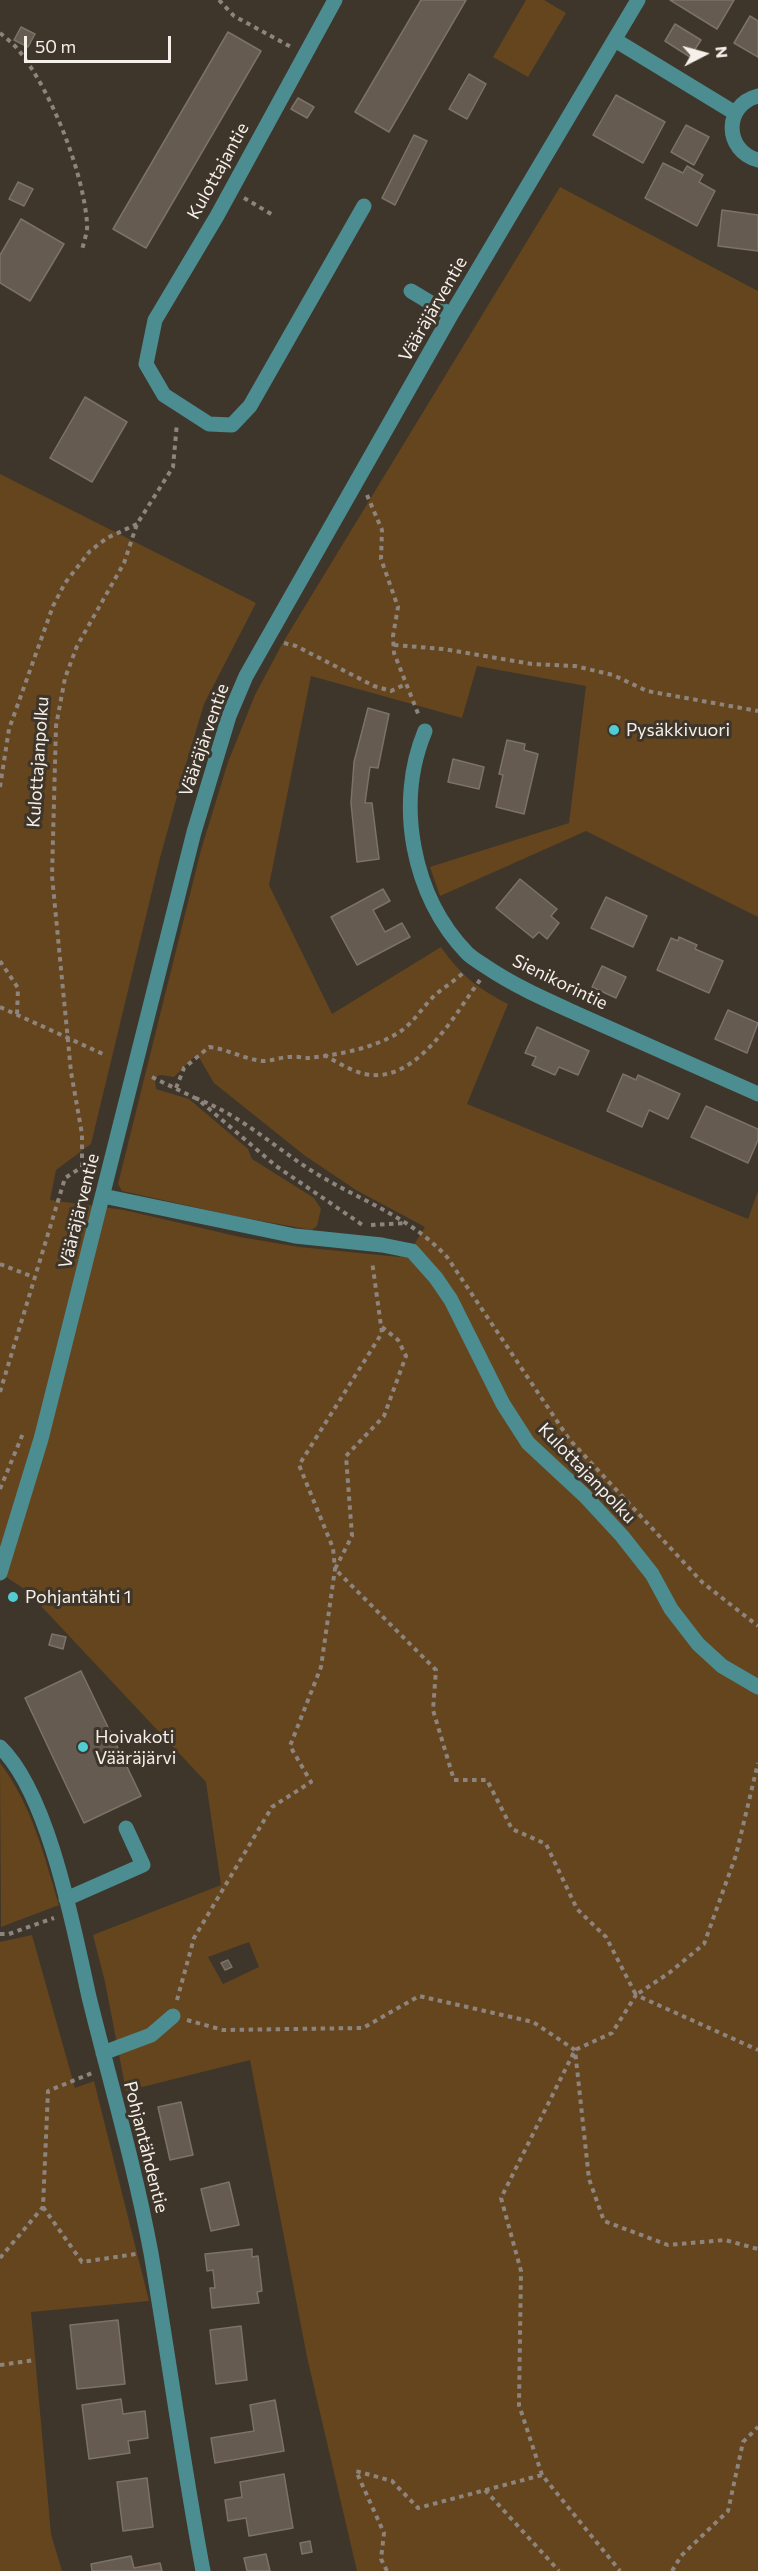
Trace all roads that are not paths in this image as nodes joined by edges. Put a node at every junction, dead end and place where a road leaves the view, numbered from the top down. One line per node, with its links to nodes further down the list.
1 (335, 0): 7 (street, Kulottajantie)
2 (638, 0): 3 (street, Vääräjärventie)
3 (615, 40): 5 (street); 9 (street, Vääräjärventie)
4 (758, 96): 5 (street)
5 (735, 113): 6 (street)
6 (758, 160)
7 (364, 206)
8 (411, 291): 9 (street)
9 (451, 315): 12 (street, Vääräjärventie)
10 (424, 731): 11 (street, Sienikorintie)
11 (758, 1094)
12 (103, 1196): 13 (street, Vääräjärventie); 14 (street, Kulottajanpolku)
13 (0, 1573)
14 (758, 1687)
15 (0, 1748): 17 (street, Pohjantähdentie)
16 (126, 1828): 17 (street)
17 (67, 1906): 19 (street, Pohjantähdentie)
18 (172, 2016): 19 (street)
19 (104, 2061): 20 (street, Pohjantähdentie)
20 (203, 2571)

